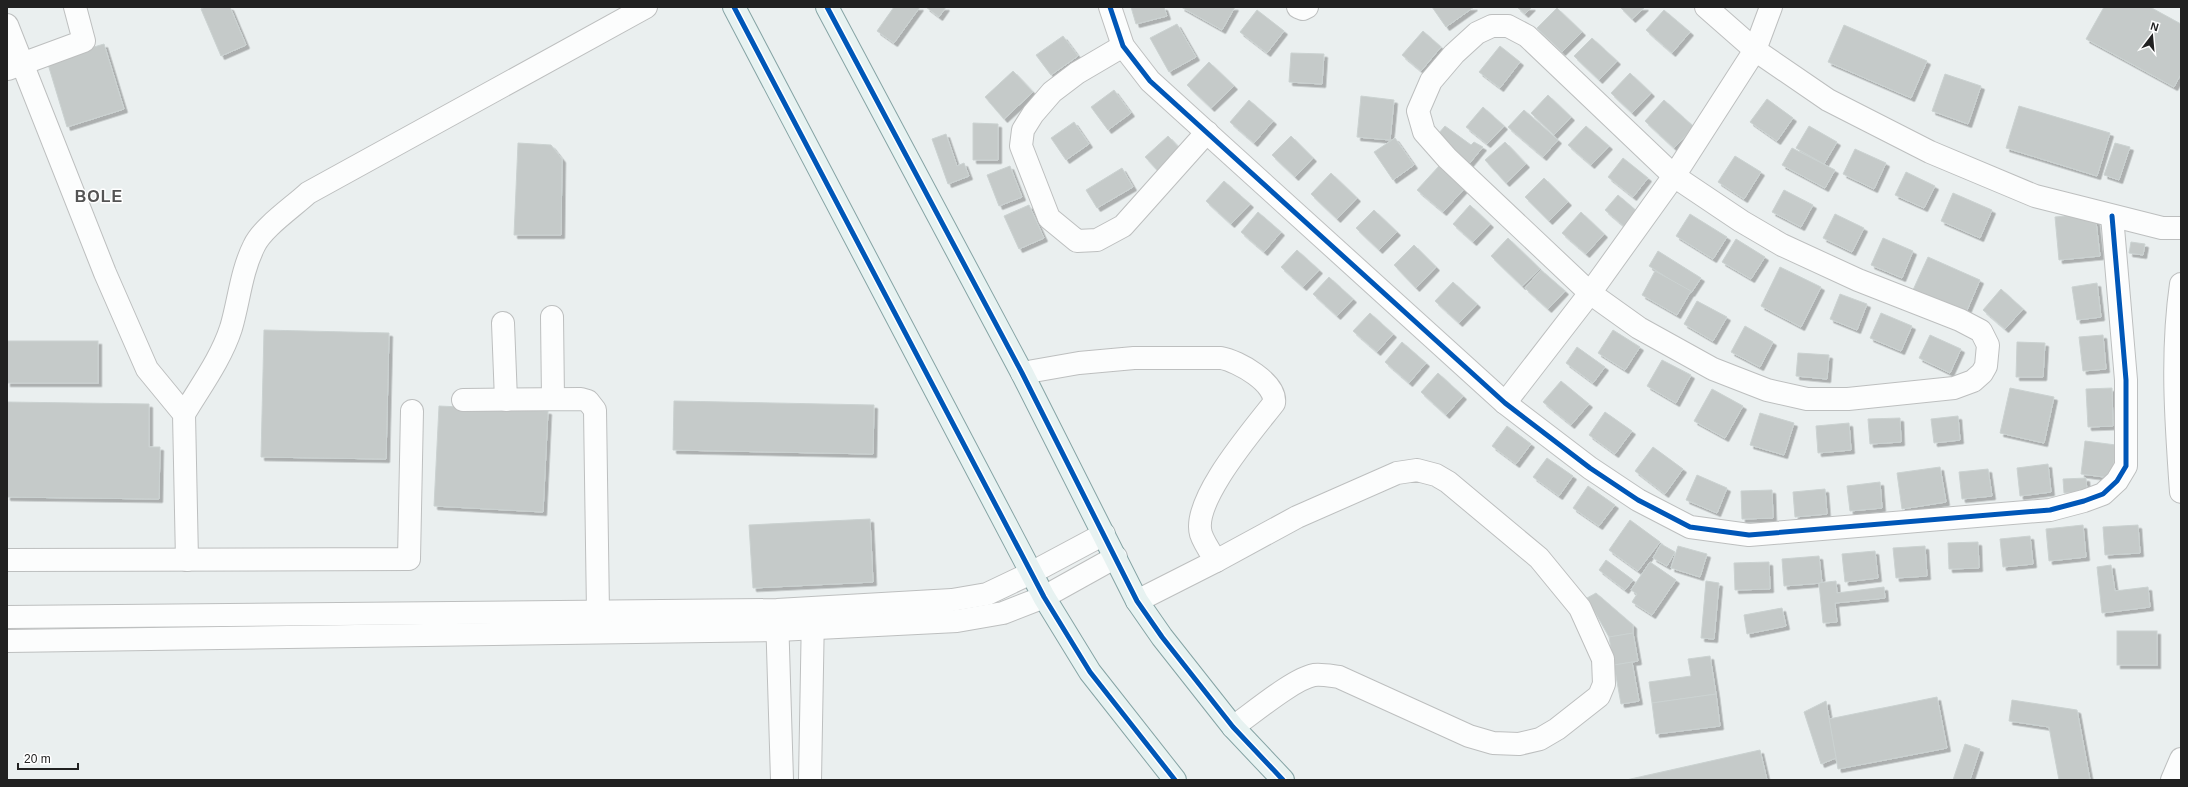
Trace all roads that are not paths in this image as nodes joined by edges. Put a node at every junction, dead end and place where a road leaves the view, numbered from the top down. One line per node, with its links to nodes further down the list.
1 (75, 7): 13 (street)
2 (646, 7): 28 (street)
3 (734, 7): 35 (main road)
4 (827, 7): 22 (main road)
5 (1110, 7): 11 (street)
6 (1298, 7): 7 (street)
7 (1307, 7)
8 (1706, 7): 12 (street)
9 (1771, 7): 12 (street)
10 (7, 26): 13 (street)
11 (1123, 46): 14 (street); 14 (street)
12 (1755, 50): 15 (street); 16 (street)
13 (14, 66): 28 (street)
14 (1207, 132): 26 (street)
15 (1674, 176): 19 (street); 19 (street); 19 (street)
16 (2112, 216): 17 (street); 26 (street)
17 (2181, 228)
18 (2181, 284): 29 (street)
19 (1590, 293): 26 (street)
20 (552, 318): 23 (street)
21 (502, 323): 25 (street)
22 (1022, 374): 30 (main road); 34 (street)
23 (553, 399): 25 (street); 38 (street)
24 (463, 400): 25 (street)
25 (506, 400)
26 (1505, 403)
27 (412, 411): 33 (street)
28 (184, 414): 33 (street)
29 (2181, 492)
30 (1104, 534): 31 (main road); 35 (street)
31 (1116, 557): 36 (street); 37 (main road)
32 (7, 560): 33 (street)
33 (187, 560)
34 (1216, 561): 37 (street); 43 (street)
35 (1031, 573): 36 (main road); 40 (street)
36 (1044, 597): 40 (street); 47 (main road)
37 (1138, 601): 43 (main road)
38 (598, 612): 39 (street); 41 (street)
39 (7, 617)
40 (813, 618): 41 (street); 46 (street)
41 (777, 620): 42 (street); 45 (street)
42 (7, 641)
43 (1233, 727): 48 (main road)
44 (2181, 759): 49 (street)
45 (782, 780)
46 (810, 780)
47 (1175, 780)
48 (1283, 780)
49 (2172, 780)

